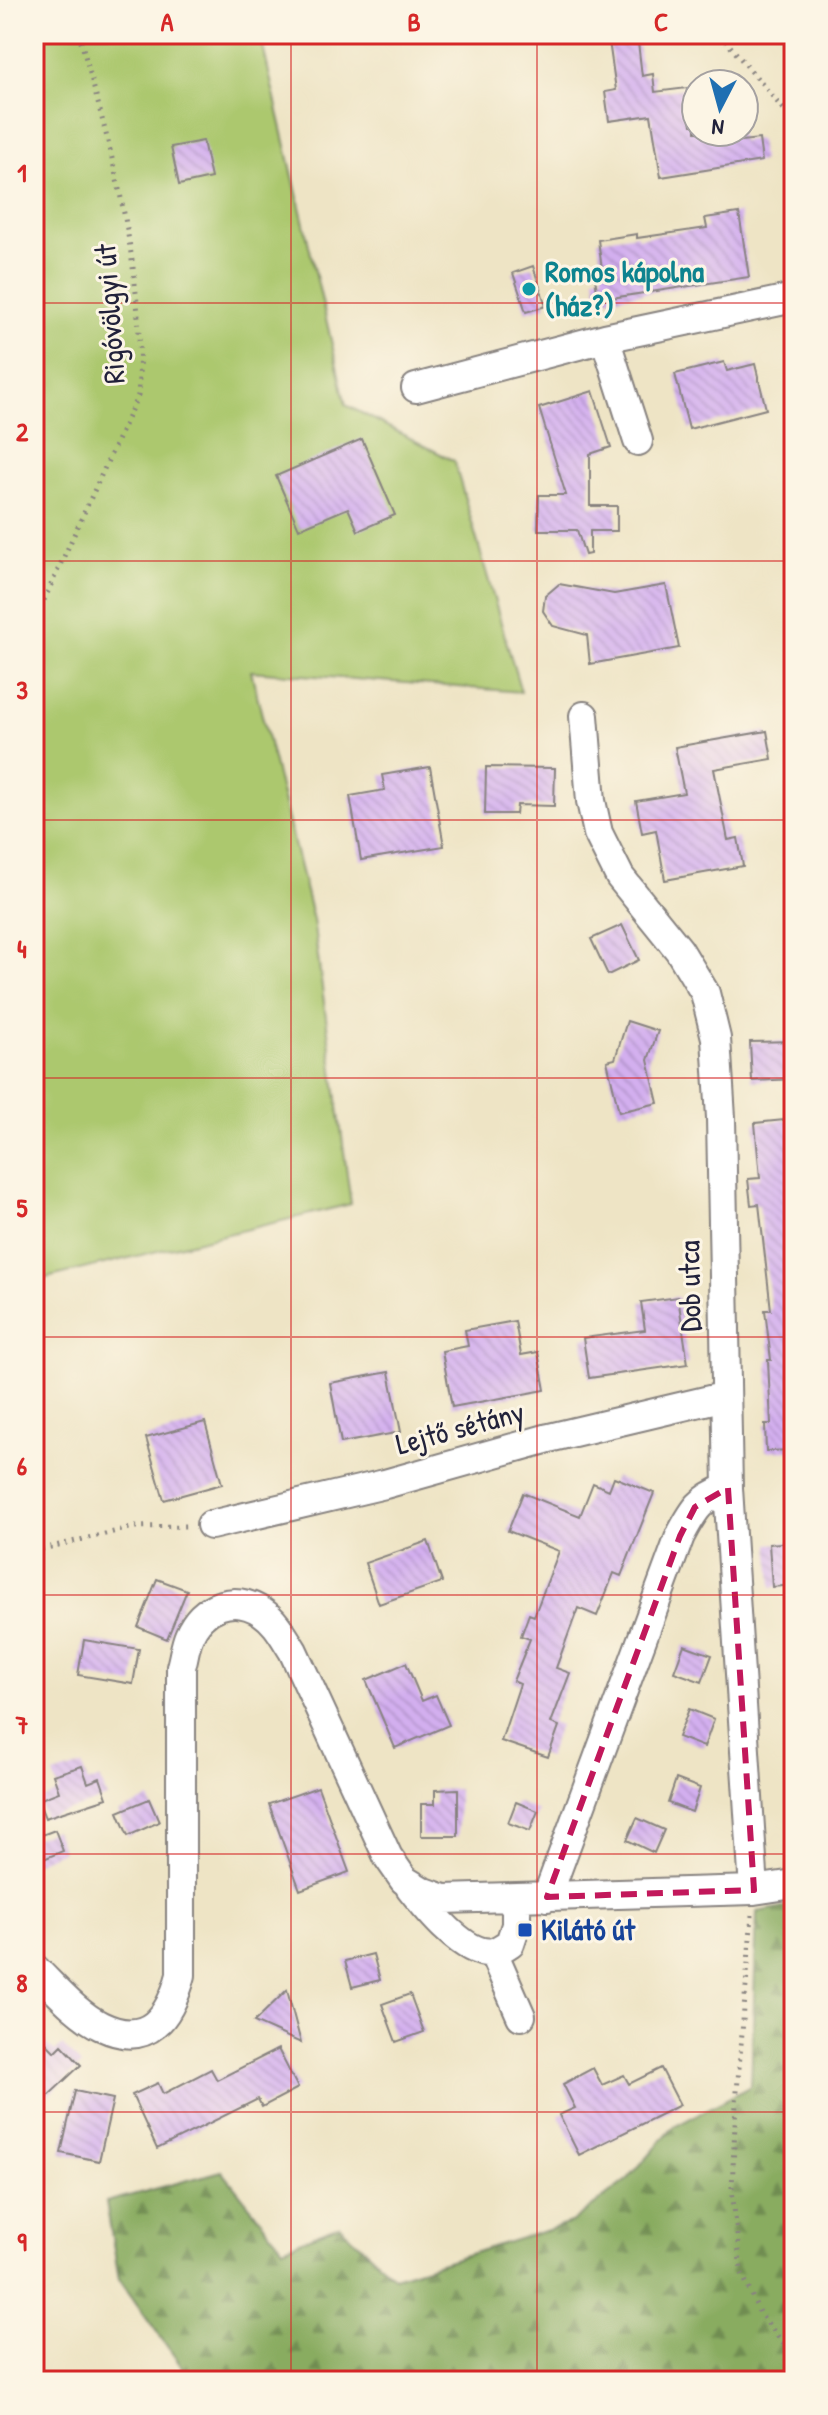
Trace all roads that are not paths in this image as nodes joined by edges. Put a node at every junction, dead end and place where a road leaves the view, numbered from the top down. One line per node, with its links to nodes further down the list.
1 (794, 298): 2 (street)
2 (605, 338): 3 (street); 4 (street)
3 (416, 388)
4 (638, 441)
5 (584, 716): 6 (street, Dob utca)
6 (726, 1396): 7 (street, Dob utca); 8 (street, Lejtő sétány)
7 (728, 1488): 11 (street, Dob utca); 13 (street)
8 (211, 1525)
9 (404, 1880): 12 (street); 14 (street); 15 (street)
10 (794, 1884): 11 (street)
11 (754, 1890): 13 (street)
12 (516, 1897): 13 (street); 14 (street)
13 (547, 1897)
14 (493, 1952): 16 (street)
15 (34, 1968)
16 (521, 2016)

